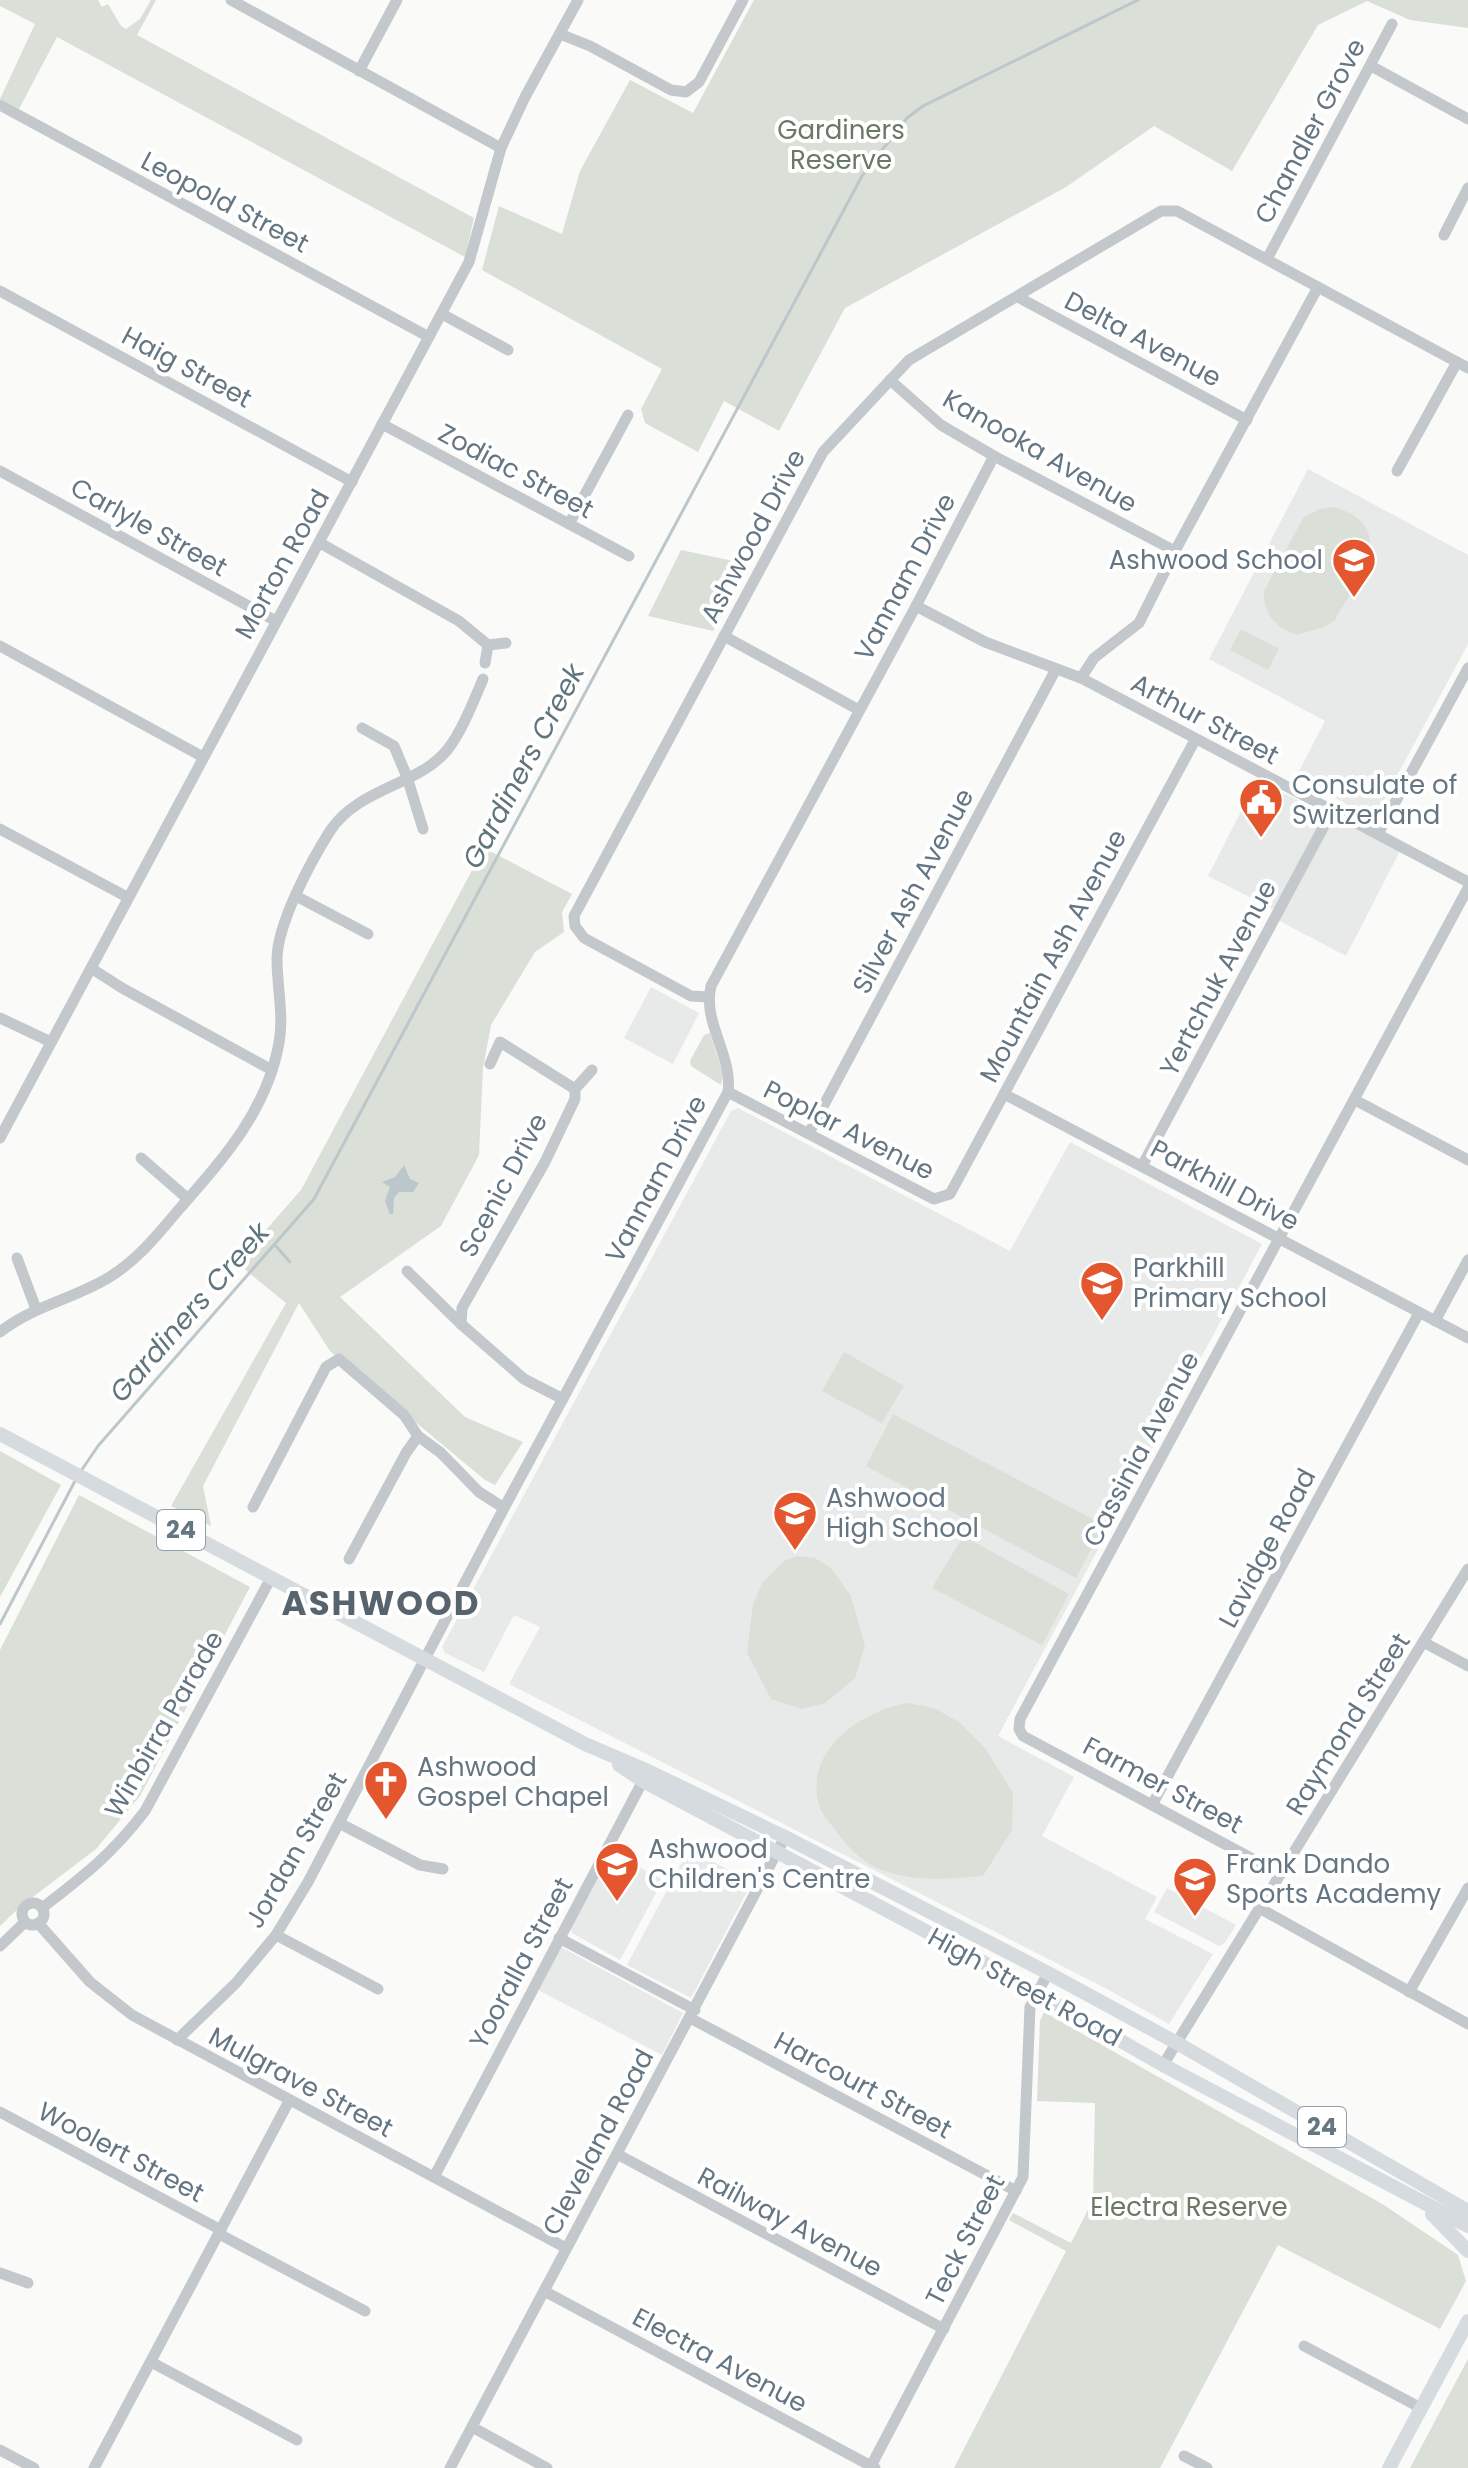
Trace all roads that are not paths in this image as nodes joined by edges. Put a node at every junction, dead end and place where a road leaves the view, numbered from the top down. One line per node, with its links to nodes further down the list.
1 (231, 0): 8 (street)
2 (397, 0): 8 (street)
3 (578, 0): 6 (street, Morton Road)
4 (743, 0): 6 (street)
5 (1392, 24): 7 (street, Chandler Grove)
6 (561, 31): 11 (street, Morton Road)
7 (1371, 66): 10 (street); 14 (street, Chandler Grove)
8 (359, 71): 11 (street)
9 (0, 105): 19 (street, Leopold Street)
10 (1468, 119)
11 (501, 148): 18 (street, Morton Road)
12 (1468, 188): 13 (street)
13 (1444, 235)
14 (1267, 259): 15 (street, Ashwood Drive); 17 (street, Ashwood Drive)
15 (1318, 287): 21 (street, Ashwood Drive); 24 (street)
16 (0, 291): 29 (street, Haig Street)
17 (1018, 297): 22 (street, Ashwood Drive); 24 (street, Delta Avenue)
18 (442, 314): 19 (street, Morton Road); 20 (street)
19 (429, 337): 25 (street, Morton Road)
20 (508, 350)
21 (1463, 365): 28 (street)
22 (890, 380): 26 (street, Kanooka Avenue); 36 (street, Ashwood Drive)
23 (628, 415): 30 (street)
24 (1247, 420): 32 (street)
25 (382, 424): 29 (street, Morton Road); 30 (street, Zodiac Street)
26 (994, 456): 32 (street, Kanooka Avenue); 34 (street, Vannam Drive)
27 (0, 471): 35 (street, Carlyle Street)
28 (1397, 471)
29 (352, 482): 31 (street, Morton Road)
30 (569, 524): 33 (street, Zodiac Street)
31 (320, 543): 35 (street, Morton Road); 38 (street)
32 (1175, 551): 43 (street)
33 (629, 556)
34 (916, 606): 42 (street, Arthur Street); 45 (street, Vannam Drive)
35 (276, 621): 48 (street, Morton Road)
36 (724, 636): 45 (street); 59 (street, Ashwood Drive)
37 (506, 643): 38 (street)
38 (488, 645): 40 (street)
39 (0, 646): 48 (street)
40 (485, 663)
41 (1468, 668): 53 (street)
42 (1056, 669): 43 (street, Arthur Street); 69 (street, Silver Ash Avenue)
43 (1081, 678): 47 (street, Arthur Street)
44 (483, 679): 49 (street)
45 (859, 710): 59 (street, Vannam Drive)
46 (362, 728): 49 (street)
47 (1195, 740): 50 (street, Arthur Street); 67 (street, Mountain Ash Avenue)
48 (203, 757): 56 (street, Morton Road)
49 (407, 777): 52 (street); 55 (street)
50 (1332, 811): 53 (street, Arthur Street); 73 (street, Yertchuk Avenue)
51 (0, 829): 56 (street)
52 (423, 829)
53 (1378, 834): 54 (street, Arthur Street)
54 (1468, 885): 68 (street, Cassinia Avenue)
55 (296, 896): 57 (street); 63 (street)
56 (127, 897): 58 (street, Morton Road)
57 (368, 934)
58 (89, 971): 61 (street, Morton Road); 63 (street)
59 (709, 997): 66 (street, Vannam Drive)
60 (0, 1018): 61 (street)
61 (50, 1045): 70 (street, Morton Road)
62 (490, 1064): 65 (street)
63 (273, 1067): 75 (street)
64 (592, 1070): 65 (street, Scenic Drive)
65 (575, 1089): 83 (street, Scenic Drive)
66 (728, 1092): 69 (street, Poplar Avenue); 86 (street, Vannam Drive)
67 (1004, 1094): 73 (street, Parkhill Drive); 74 (street, Mountain Ash Avenue)
68 (1355, 1100): 72 (street); 76 (street, Cassinia Avenue)
69 (809, 1133): 74 (street, Poplar Avenue)
70 (0, 1138)
71 (141, 1158): 75 (street)
72 (1468, 1160)
73 (1142, 1166): 76 (street, Parkhill Drive)
74 (950, 1194)
75 (188, 1199): 80 (street)
76 (1279, 1239): 81 (street, Parkhill Drive); 97 (street, Cassinia Avenue)
77 (17, 1258): 80 (street)
78 (1468, 1260): 82 (street)
79 (407, 1271): 83 (street)
80 (36, 1309): 84 (street)
81 (1419, 1313): 82 (street, Parkhill Drive); 99 (street, Lavidge Road)
82 (1435, 1321): 85 (street, Parkhill Drive)
83 (461, 1324): 86 (street)
84 (0, 1332)
85 (1468, 1338)
86 (563, 1399): 90 (street, Vannam Drive)
87 (0, 1434): 93 (main road, High Street Road / 24)
88 (418, 1436): 89 (street); 90 (street); 91 (street)
89 (253, 1507)
90 (504, 1508): 95 (street, Vannam Drive)
91 (349, 1559)
92 (1468, 1569): 94 (street, Raymond Street)
93 (271, 1578): 95 (main road, High Street Road / 24); 106 (street, Winbirra Parade)
94 (1425, 1643): 96 (street); 104 (street, Raymond Street)
95 (424, 1659): 98 (main road, High Street Road / 24); 100 (street, Jordan Street)
96 (1468, 1666)
97 (1023, 1736): 99 (street, Farmer Street)
98 (646, 1776): 101 (main road, High Street Road / 24); 102 (main road, High Street Road / 24); 111 (street, Yooralla Street)
99 (1152, 1805): 104 (street, Farmer Street)
100 (339, 1823): 103 (street); 110 (street, Jordan Street)
101 (785, 1837): 102 (street, Cleveland Road); 113 (main road, High Street Road / 24)
102 (778, 1852): 116 (main road, High Street Road / 24); 117 (street, Cleveland Road)
103 (443, 1869)
104 (1281, 1874): 107 (street, Raymond Street)
105 (1468, 1888): 115 (street)
106 (42, 1908): 108 (street); 109 (street)
107 (1261, 1909): 115 (street); 120 (street, Raymond Street)
108 (25, 1922): 109 (street); 112 (street)
109 (38, 1923): 119 (street, Mulgrave Street)
110 (276, 1935): 114 (street); 119 (street, Jordan Street)
111 (559, 1938): 117 (street, Harcourt Street); 125 (street, Yooralla Street)
112 (0, 1946)
113 (1048, 1973): 116 (street, Teck Street); 120 (main road, High Street Road / 24)
114 (378, 1989)
115 (1409, 1992): 118 (street)
116 (1037, 1993): 121 (main road, High Street Road / 24); 126 (street, Teck Street)
117 (692, 2014): 124 (street, Cleveland Road); 126 (street, Harcourt Street)
118 (1468, 2024)
119 (177, 2040): 122 (street, Mulgrave Street)
120 (1177, 2043): 121 (street, Raymond Street); 128 (main road, High Street Road / 24)
121 (1163, 2065): 127 (main road, High Street Road / 24)
122 (289, 2101): 125 (street, Mulgrave Street); 130 (street)
123 (0, 2112): 130 (street, Woolert Street)
124 (617, 2154): 131 (street, Cleveland Road); 138 (street, Railway Avenue)
125 (434, 2177): 131 (street, Mulgrave Street)
126 (1016, 2191): 138 (street, Teck Street)
127 (1420, 2202): 129 (main road, High Street Road / 24); 132 (main road)
128 (1468, 2211)
129 (1468, 2226)
130 (220, 2232): 136 (street, Woolert Street); 140 (street)
131 (566, 2248): 135 (street, Cleveland Road)
132 (1468, 2251)
133 (0, 2273): 134 (street)
134 (28, 2283)
135 (544, 2291): 142 (street, Cleveland Road); 146 (street, Electra Avenue)
136 (365, 2311)
137 (1468, 2321): 141 (main road)
138 (944, 2329): 146 (street, Teck Street)
139 (1304, 2346): 141 (street)
140 (151, 2362): 143 (street); 148 (street)
141 (1421, 2408): 152 (main road)
142 (472, 2427): 149 (street, Cleveland Road); 150 (street)
143 (297, 2440)
144 (0, 2450): 147 (street)
145 (1184, 2456): 151 (street)
146 (873, 2467)
147 (34, 2468)
148 (94, 2468)
149 (450, 2468)
150 (547, 2468)
151 (1207, 2468)
152 (1389, 2468)

